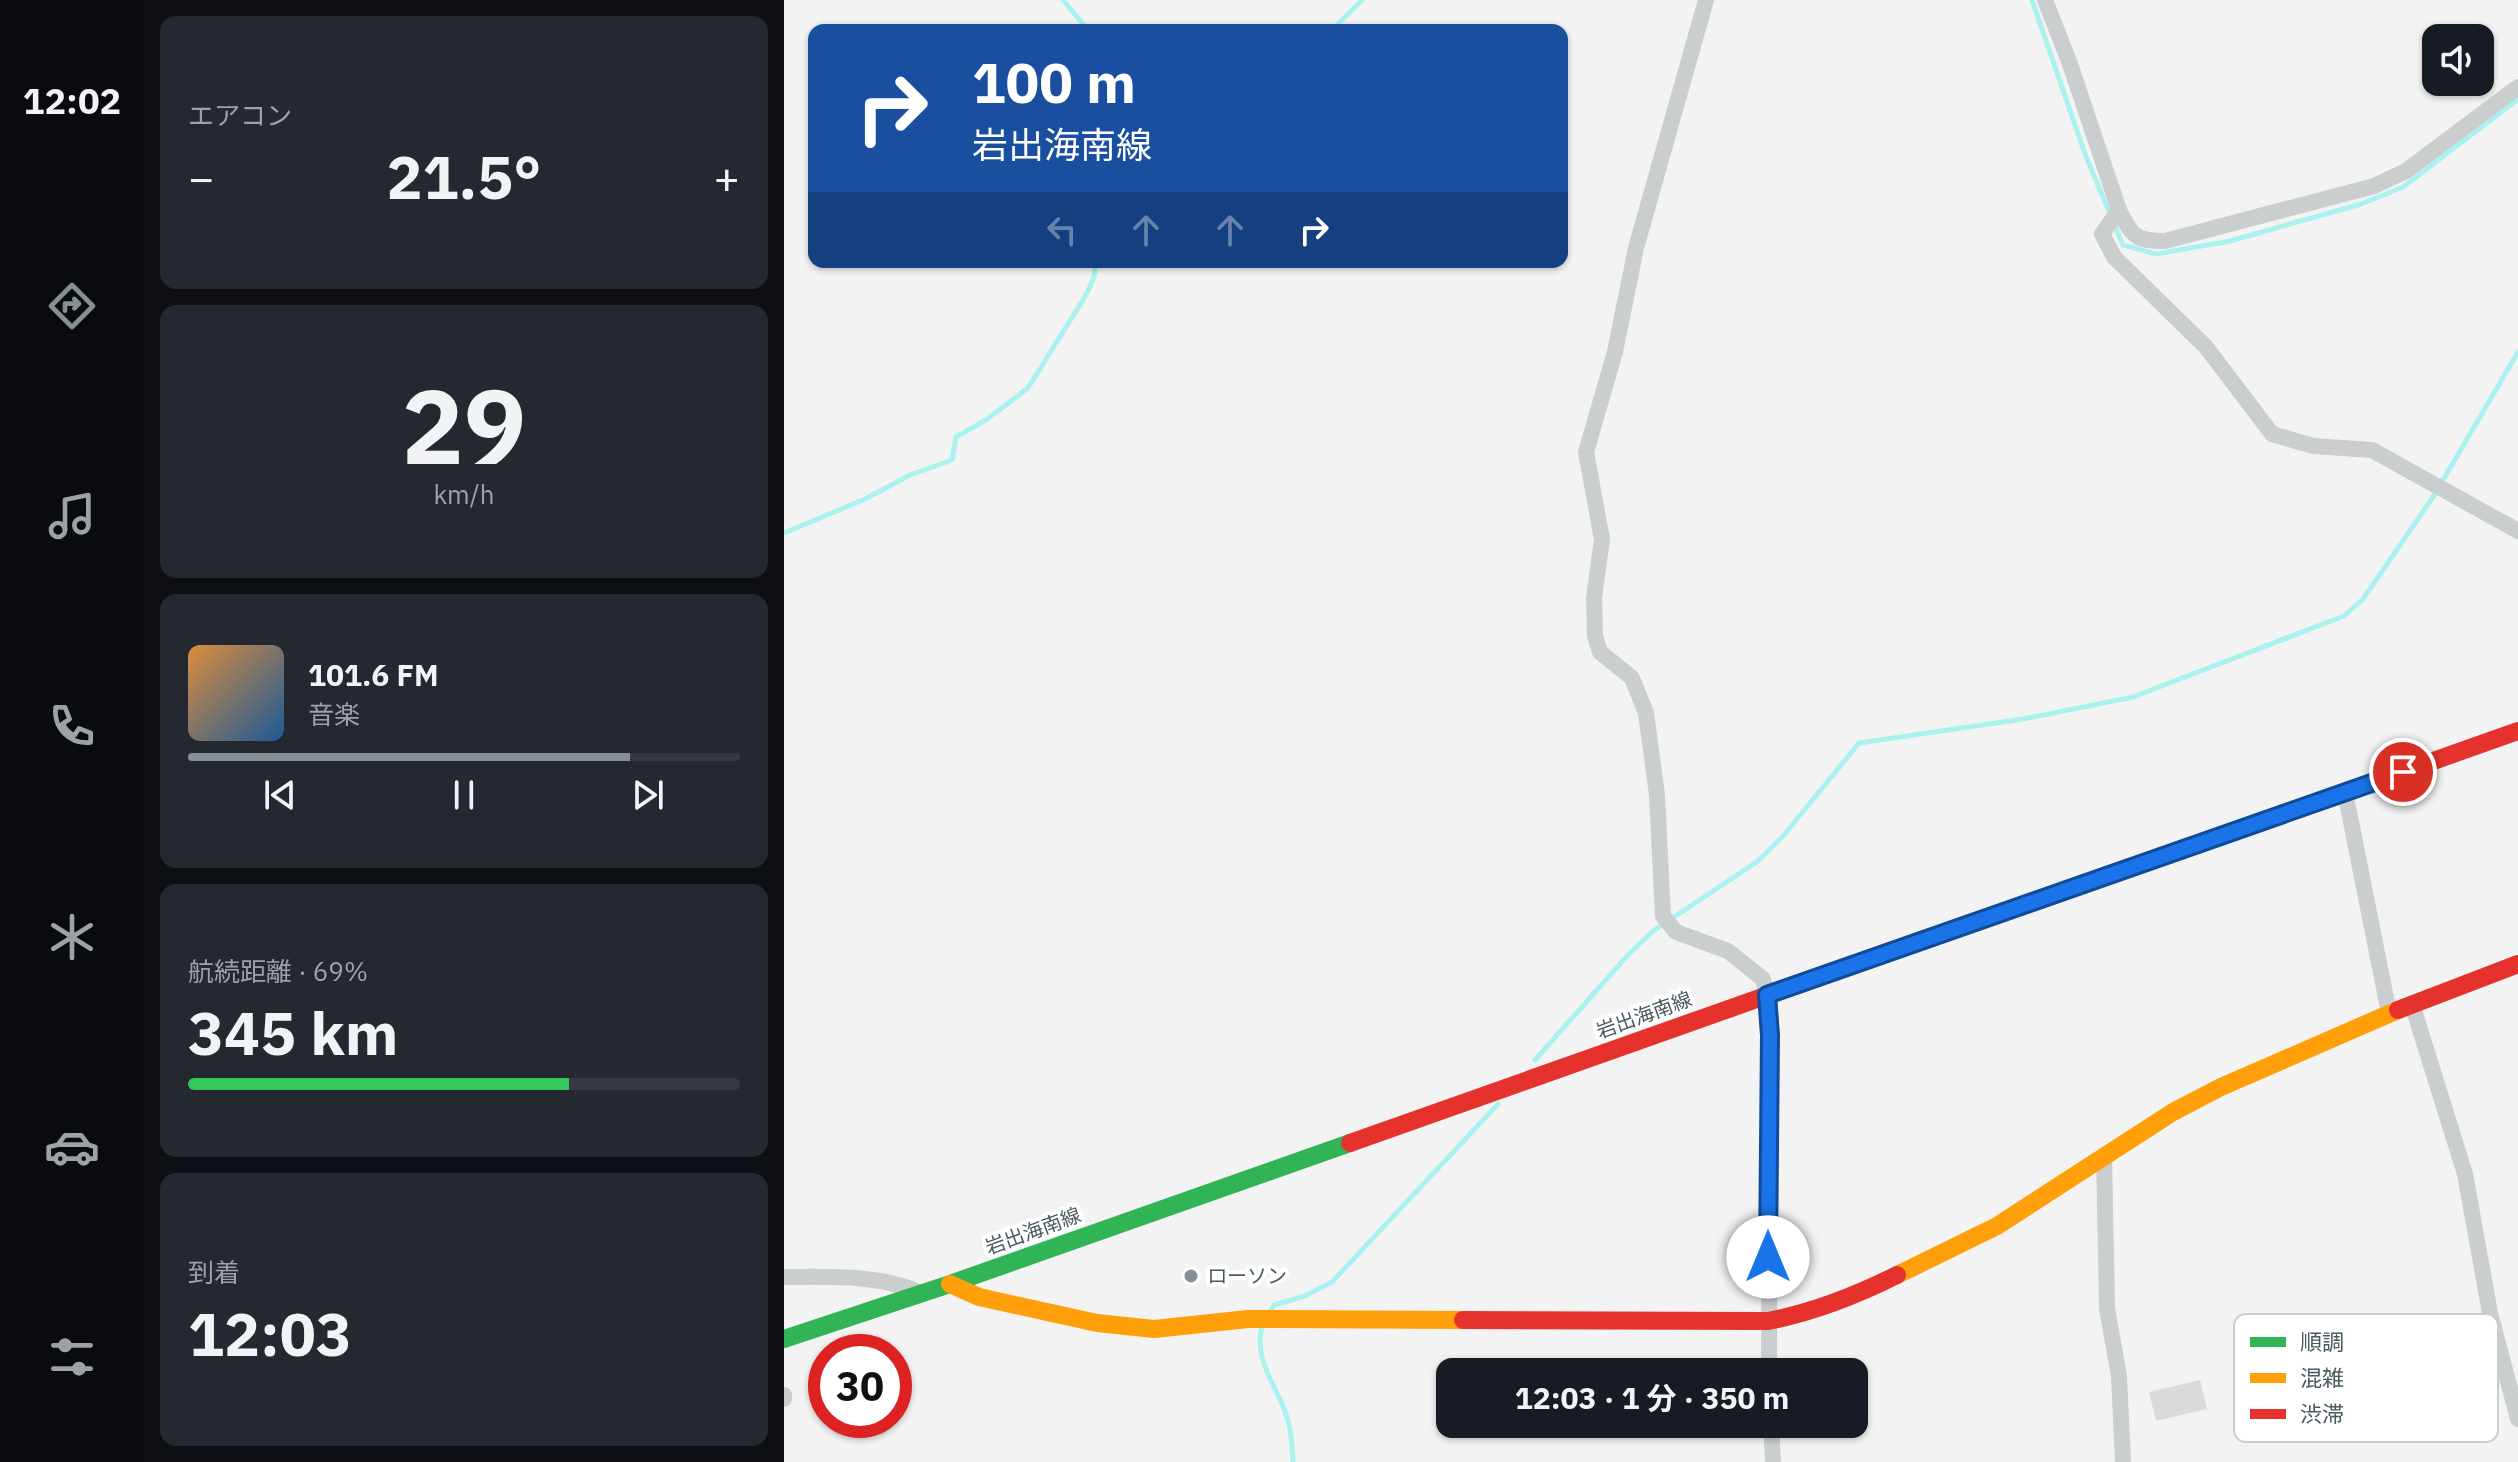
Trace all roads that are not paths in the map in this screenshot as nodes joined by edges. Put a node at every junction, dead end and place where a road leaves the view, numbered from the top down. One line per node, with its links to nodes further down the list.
1 (1706, 0): 9 (street)
2 (2045, 0): 4 (street)
3 (2518, 87): 4 (street)
4 (2119, 210): 5 (street)
5 (2518, 531)
6 (2518, 731): 7 (main road, 岩出海南線)
7 (2345, 792): 9 (main road, 岩出海南線); 11 (street)
8 (2518, 964): 10 (main road)
9 (1767, 995): 14 (main road, 岩出海南線); 17 (street)
10 (2412, 1004): 11 (main road); 16 (street)
11 (2389, 1013): 12 (main road)
12 (2104, 1155): 17 (main road); 24 (street)
13 (784, 1277): 15 (street)
14 (950, 1284): 15 (main road, 岩出海南線); 17 (main road)
15 (919, 1292): 18 (main road, 岩出海南線)
16 (2490, 1314)
17 (1768, 1321): 20 (street)
18 (784, 1339)
19 (2498, 1343): 21 (street)
20 (1769, 1358)
21 (2518, 1419)
22 (1772, 1438): 23 (street)
23 (1773, 1462)
24 (2123, 1462)

